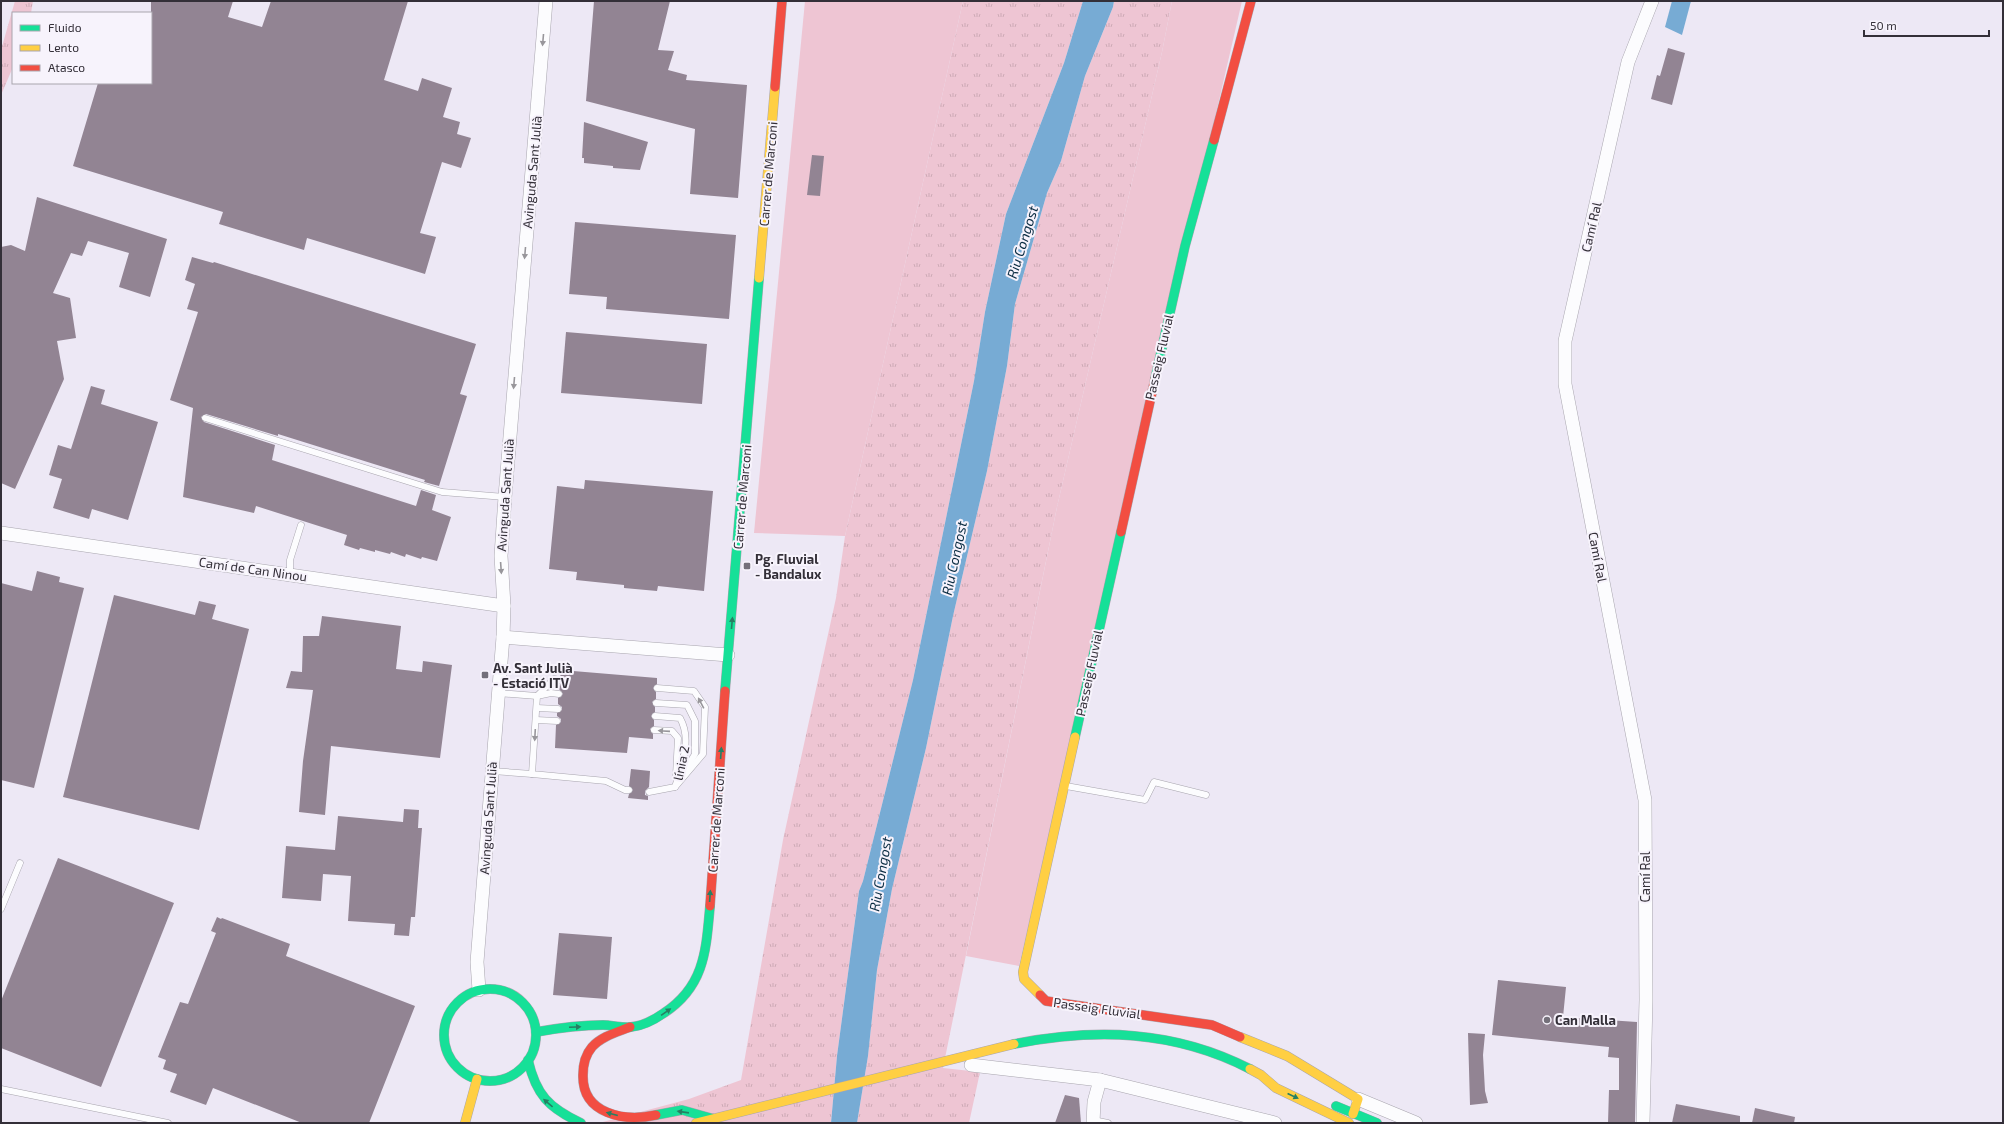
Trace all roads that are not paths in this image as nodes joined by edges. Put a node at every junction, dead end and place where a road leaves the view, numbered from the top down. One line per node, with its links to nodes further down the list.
1 (546, 1): 6 (street, Avinguda Sant Julià, one-way to 6)
2 (782, 1): 12 (main road, Carrer de Marconi, one-way to 2)
3 (1251, 1): 27 (main road, Passeig Fluvial)
4 (1652, 1): 60 (street, Camí Ral)
5 (205, 418): 6 (lane)
6 (504, 497): 10 (street, Avinguda Sant Julià, one-way to 10)
7 (301, 526): 9 (lane)
8 (1, 533): 9 (street, Camí de Can Ninou)
9 (290, 574): 10 (street, Camí de Can Ninou)
10 (504, 606): 11 (street, Avinguda Sant Julià)
11 (503, 638): 12 (street); 15 (street, Avinguda Sant Julià)
12 (728, 656): 35 (main road, Carrer de Marconi, one-way to 12)
13 (560, 680): 17 (lane)
14 (657, 688): 28 (lane, one-way to 14)
15 (498, 693): 17 (lane); 25 (street, Avinguda Sant Julià)
16 (559, 694): 17 (lane)
17 (537, 696): 19 (lane)
18 (656, 703): 28 (lane)
19 (537, 708): 20 (lane); 22 (lane)
20 (558, 709)
21 (655, 716): 28 (lane, línia 2)
22 (536, 720): 23 (lane); 26 (lane, one-way to 26)
23 (557, 722)
24 (654, 730): 28 (lane, one-way to 24)
25 (492, 771): 26 (lane); 34 (street, Avinguda Sant Julià)
26 (532, 774): 29 (lane)
27 (1064, 786): 31 (lane); 44 (main road, Passeig Fluvial)
28 (675, 787): 30 (lane)
29 (629, 790)
30 (649, 792)
31 (1206, 796)
32 (20, 863): 33 (lane)
33 (1, 910)
34 (479, 990): 36 (main road); 40 (main road)
35 (630, 1027): 36 (main road, one-way to 35); 47 (main road, Carrer de Marconi, one-way to 35)
36 (536, 1032): 37 (main road)
37 (528, 1060): 40 (main road); 52 (main road, one-way to 37)
38 (971, 1065): 42 (street)
39 (1261, 1075): 41 (main road); 48 (main road); 57 (main road, one-way to 57)
40 (477, 1079): 51 (main road)
41 (1279, 1079)
42 (1100, 1080): 49 (street); 56 (street)
43 (1, 1089): 50 (lane)
44 (1358, 1099): 46 (main road); 59 (street)
45 (1326, 1101): 46 (main road)
46 (1353, 1114): 58 (main road)
47 (651, 1116): 48 (main road, one-way to 47); 53 (main road)
48 (714, 1119): 54 (main road)
49 (1093, 1121): 55 (lane)
50 (168, 1123)
51 (465, 1123)
52 (581, 1123)
53 (638, 1123)
54 (696, 1123)
55 (1108, 1123)
56 (1275, 1123)
57 (1349, 1123)
58 (1377, 1123)
59 (1416, 1123)
60 (1643, 1123)

